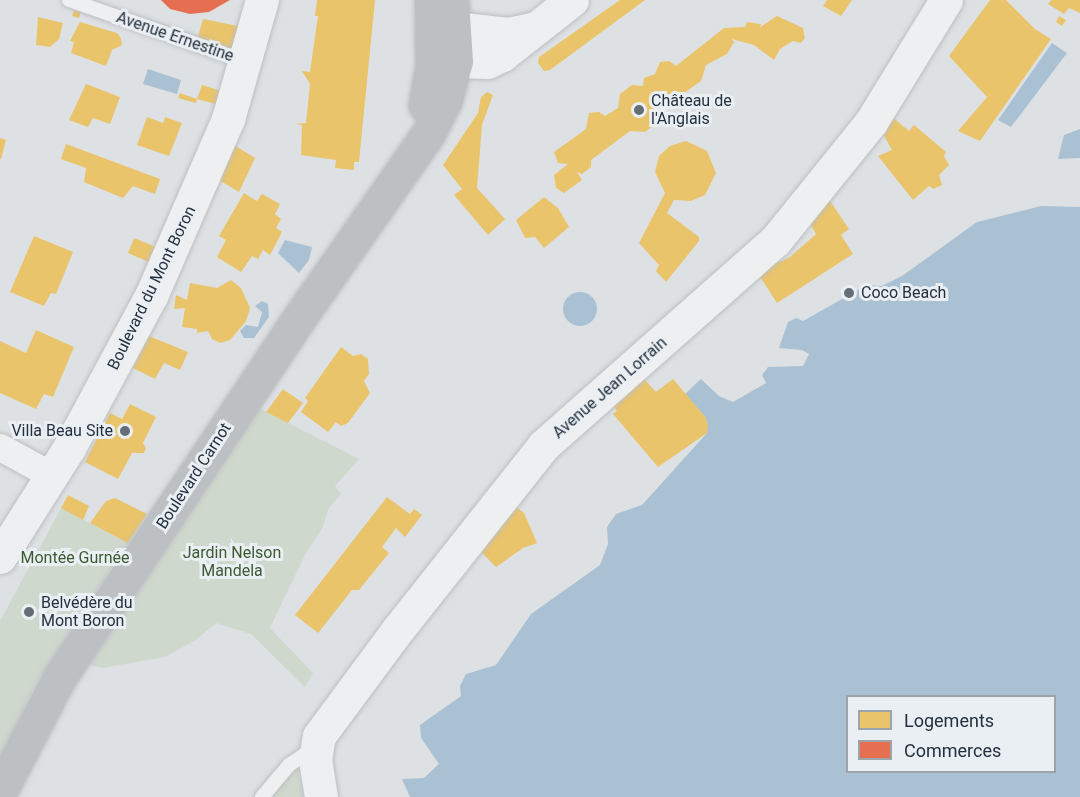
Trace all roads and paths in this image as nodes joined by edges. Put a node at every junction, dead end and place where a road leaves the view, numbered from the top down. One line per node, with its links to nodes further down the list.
1 (69, 0): 7 (lane, Avenue Ernestine)
2 (262, 0): 7 (street, Boulevard du Mont Boron)
3 (431, 0): 6 (main road, Boulevard Carnot)
4 (572, 0): 6 (street)
5 (946, 0): 11 (street, Avenue Jean Lorrain)
6 (449, 33): 12 (main road, Boulevard Carnot)
7 (246, 62): 9 (street, Boulevard du Mont Boron)
8 (0, 447): 9 (street)
9 (53, 476): 10 (street, Boulevard du Mont Boron)
10 (0, 557)
11 (316, 747): 13 (lane); 14 (street)
12 (0, 792)
13 (262, 797)
14 (321, 797)

